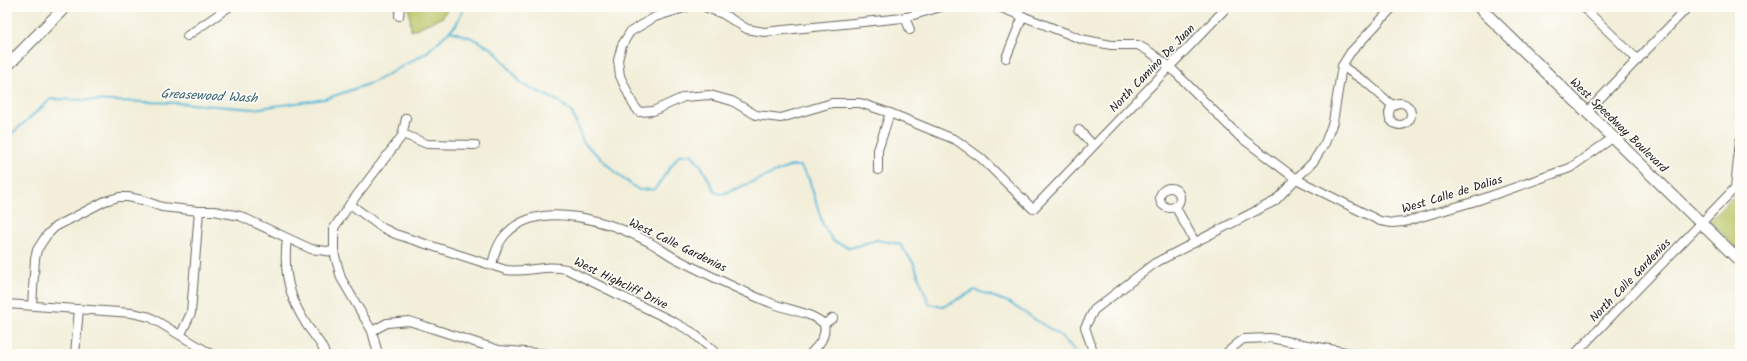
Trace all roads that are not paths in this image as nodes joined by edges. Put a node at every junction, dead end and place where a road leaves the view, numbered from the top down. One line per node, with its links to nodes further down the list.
1 (229, 7): 17 (street)
2 (400, 7): 13 (street)
3 (687, 7): 24 (street)
4 (705, 7): 15 (street)
5 (941, 7): 15 (street)
6 (999, 7): 14 (street)
7 (1227, 7): 22 (street, North Camino De Juan)
8 (1393, 7): 21 (street)
9 (1479, 7): 25 (main road, West Speedway Boulevard)
10 (1583, 7): 19 (street)
11 (1688, 7): 19 (street)
12 (63, 8): 20 (main road)
13 (399, 16)
14 (1023, 16): 18 (street); 22 (street)
15 (905, 17): 16 (street)
16 (910, 30)
17 (187, 36)
18 (1006, 58)
19 (1638, 60): 25 (street)
20 (7, 66)
21 (1342, 66): 23 (street); 34 (street)
22 (1170, 67): 32 (street, North Camino De Juan); 34 (street, West Calle de Dalias)
23 (1393, 106)
24 (890, 112): 32 (street, North Camino De Juan); 33 (street)
25 (1587, 112): 29 (main road, West Speedway Boulevard)
26 (406, 118): 28 (street)
27 (1079, 130): 32 (street)
28 (403, 134): 31 (street); 35 (street)
29 (1614, 137): 34 (street, West Calle de Dalias); 38 (main road, West Speedway Boulevard)
30 (1740, 141): 38 (street, North Calle Gardenias)
31 (475, 145)
32 (1093, 145)
33 (878, 170)
34 (1296, 179): 40 (street)
35 (350, 204): 41 (street); 43 (street, West Highcliff Drive)
36 (1175, 206): 40 (street)
37 (199, 211): 39 (street); 45 (street); 50 (street)
38 (1702, 223): 42 (main road, West Speedway Boulevard); 61 (street, North Calle Gardenias)
39 (287, 238): 41 (street); 53 (street)
40 (1195, 242): 58 (street)
41 (334, 252): 49 (street)
42 (1740, 261)
43 (492, 265): 48 (street, West Calle Gardenias); 56 (street, West Highcliff Drive)
44 (7, 304): 45 (street)
45 (32, 305): 46 (street)
46 (78, 309): 50 (street); 51 (street)
47 (833, 318): 48 (street)
48 (824, 324): 57 (street)
49 (372, 331): 54 (street); 55 (street)
50 (181, 334): 52 (street)
51 (75, 354)
52 (211, 354)
53 (325, 354)
54 (378, 354)
55 (549, 354)
56 (717, 354)
57 (810, 354)
58 (1094, 354)
59 (1225, 354): 60 (street)
60 (1356, 354)
61 (1575, 354)

